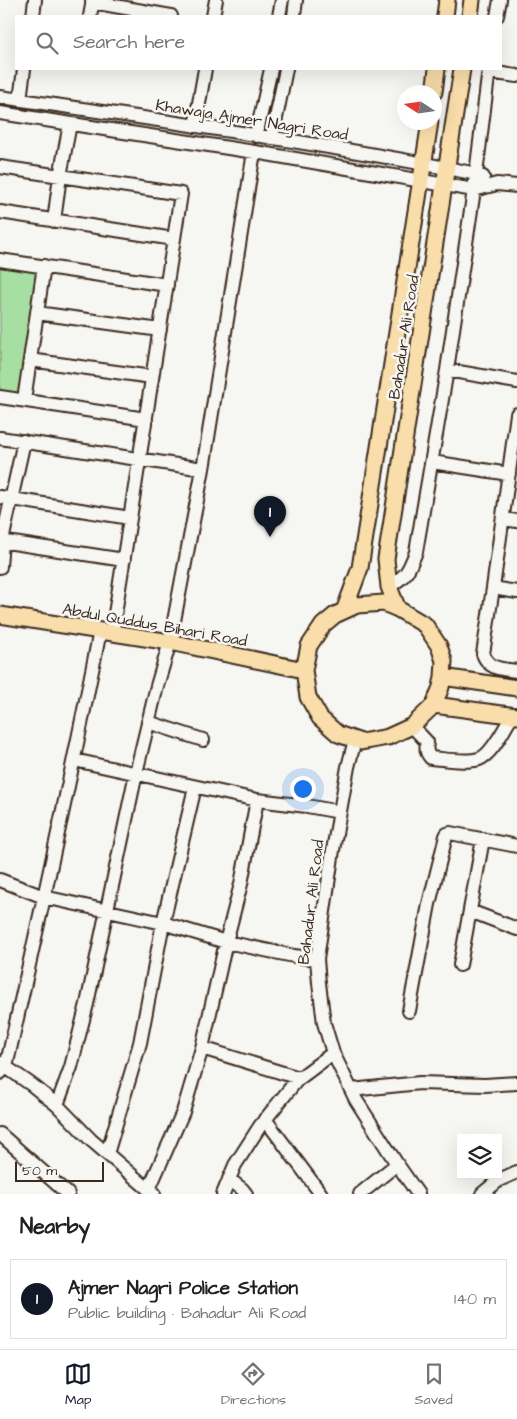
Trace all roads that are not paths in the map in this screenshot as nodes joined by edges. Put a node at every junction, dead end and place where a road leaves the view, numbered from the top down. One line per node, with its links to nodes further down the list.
1 (35, 0): 9 (street)
2 (216, 0): 12 (street)
3 (282, 0): 13 (street)
4 (296, 0): 14 (street)
5 (447, 0): 15 (main road)
6 (472, 0): 16 (main road)
7 (500, 0): 17 (street)
8 (92, 1): 10 (street); 11 (street)
9 (32, 15)
10 (90, 15)
11 (166, 15)
12 (213, 15)
13 (279, 15)
14 (294, 15)
15 (445, 15)
16 (470, 15)
17 (497, 15)
18 (24, 70): 28 (street)
19 (205, 70): 31 (street)
20 (271, 70): 33 (street)
21 (286, 70): 34 (street)
22 (437, 70): 26 (main road)
23 (462, 70): 38 (main road, Bahadur Ali Road)
24 (489, 70): 25 (street); 39 (street)
25 (517, 76)
26 (435, 85)
27 (0, 97): 28 (street, Khawaja Ajmer Nagri Road)
28 (20, 100): 31 (street, Khawaja Ajmer Nagri Road)
29 (0, 113): 30 (street, Khawaja Ajmer Nagri Road)
30 (70, 124): 35 (street, Khawaja Ajmer Nagri Road); 40 (street)
31 (195, 126): 33 (street, Khawaja Ajmer Nagri Road)
32 (429, 130): 36 (main road, Bahadur Ali Road)
33 (256, 136): 34 (street, Khawaja Ajmer Nagri Road)
34 (272, 138): 36 (street, Khawaja Ajmer Nagri Road)
35 (254, 152): 41 (street, Khawaja Ajmer Nagri Road); 66 (street)
36 (424, 164): 38 (street, Khawaja Ajmer Nagri Road); 41 (main road, Bahadur Ali Road)
37 (0, 167): 40 (street)
38 (446, 168): 39 (street, Khawaja Ajmer Nagri Road); 43 (main road, Bahadur Ali Road)
39 (477, 174): 42 (street, Khawaja Ajmer Nagri Road); 45 (street)
40 (60, 176): 47 (street); 48 (street)
41 (421, 181): 43 (street, Khawaja Ajmer Nagri Road); 79 (main road, Bahadur Ali Road)
42 (497, 184): 44 (street, Khawaja Ajmer Nagri Road); 45 (street, Khawaja Ajmer Nagri Road)
43 (444, 185): 45 (street, Khawaja Ajmer Nagri Road); 75 (main road, Bahadur Ali Road)
44 (517, 186)
45 (474, 190): 55 (street)
46 (0, 212): 47 (street)
47 (54, 221): 48 (street)
48 (174, 239): 51 (street)
49 (0, 260): 50 (street)
50 (44, 266): 51 (street); 52 (street)
51 (167, 285): 53 (street)
52 (37, 313): 53 (street); 54 (street)
53 (160, 330): 56 (street)
54 (30, 360): 56 (street); 59 (street)
55 (447, 370): 57 (street); 65 (street)
56 (152, 377): 61 (street)
57 (517, 382)
58 (0, 397): 59 (street)
59 (24, 400): 61 (street)
60 (517, 414): 67 (street)
61 (146, 419): 64 (street)
62 (0, 438): 63 (street)
63 (24, 441): 64 (street); 68 (street)
64 (140, 459): 66 (street); 69 (street)
65 (432, 462): 67 (street); 75 (street)
66 (203, 469): 82 (street)
67 (509, 474): 70 (street)
68 (6, 498): 69 (street); 72 (street)
69 (130, 518): 73 (street)
70 (503, 519): 71 (street); 76 (street)
71 (517, 521)
72 (1, 541): 73 (street); 74 (street)
73 (124, 560): 81 (street)
74 (0, 567)
75 (389, 587): 78 (main road, Bahadur Ali Road)
76 (493, 588): 77 (street); 84 (street)
77 (517, 592)
78 (398, 609): 79 (main road); 85 (main road)
79 (344, 610): 83 (main road)
80 (0, 616): 81 (main road, Abdul Quddus Bihari Road)
81 (106, 632): 82 (main road, Abdul Quddus Bihari Road); 93 (street)
82 (170, 642): 83 (main road, Abdul Quddus Bihari Road); 89 (street)
83 (304, 670): 92 (main road)
84 (517, 671)
85 (444, 677): 86 (main road); 87 (main road)
86 (517, 688)
87 (434, 704): 88 (main road); 90 (main road)
88 (514, 716): 90 (street)
89 (148, 722): 91 (street); 94 (street)
90 (412, 726): 92 (main road)
91 (203, 740)
92 (355, 740): 97 (street, Bahadur Ali Road)
93 (74, 760): 94 (street); 101 (street)
94 (136, 773): 95 (street); 102 (street)
95 (195, 786): 96 (street); 104 (street)
96 (258, 800): 97 (street); 106 (street)
97 (340, 812): 107 (street, Bahadur Ali Road)
98 (484, 839): 99 (street); 103 (street); 109 (street)
99 (517, 846)
100 (0, 880): 101 (street)
101 (44, 897): 102 (street); 112 (street)
102 (106, 910): 104 (street); 116 (street)
103 (470, 911): 105 (street); 108 (street)
104 (163, 923): 106 (street); 119 (street)
105 (517, 929)
106 (226, 942): 107 (street); 110 (street)
107 (318, 959): 111 (street, Bahadur Ali Road)
108 (460, 965)
109 (409, 1011)
110 (202, 1048): 113 (street); 123 (street)
111 (333, 1053): 113 (street); 115 (street, Bahadur Ali Road)
112 (2, 1068): 116 (street)
113 (299, 1078): 117 (street)
114 (517, 1083): 115 (street)
115 (351, 1090): 120 (street, Bahadur Ali Road)
116 (57, 1106): 119 (street)
117 (265, 1119): 122 (street); 127 (street)
118 (0, 1134): 124 (street)
119 (107, 1154): 123 (street)
120 (397, 1164): 128 (street); 129 (street, Bahadur Ali Road)
121 (517, 1172): 130 (street)
122 (229, 1180): 125 (street); 126 (street)
123 (151, 1192)
124 (68, 1194)
125 (223, 1194)
126 (246, 1194)
127 (321, 1194)
128 (360, 1194)
129 (418, 1194)
130 (482, 1194)

